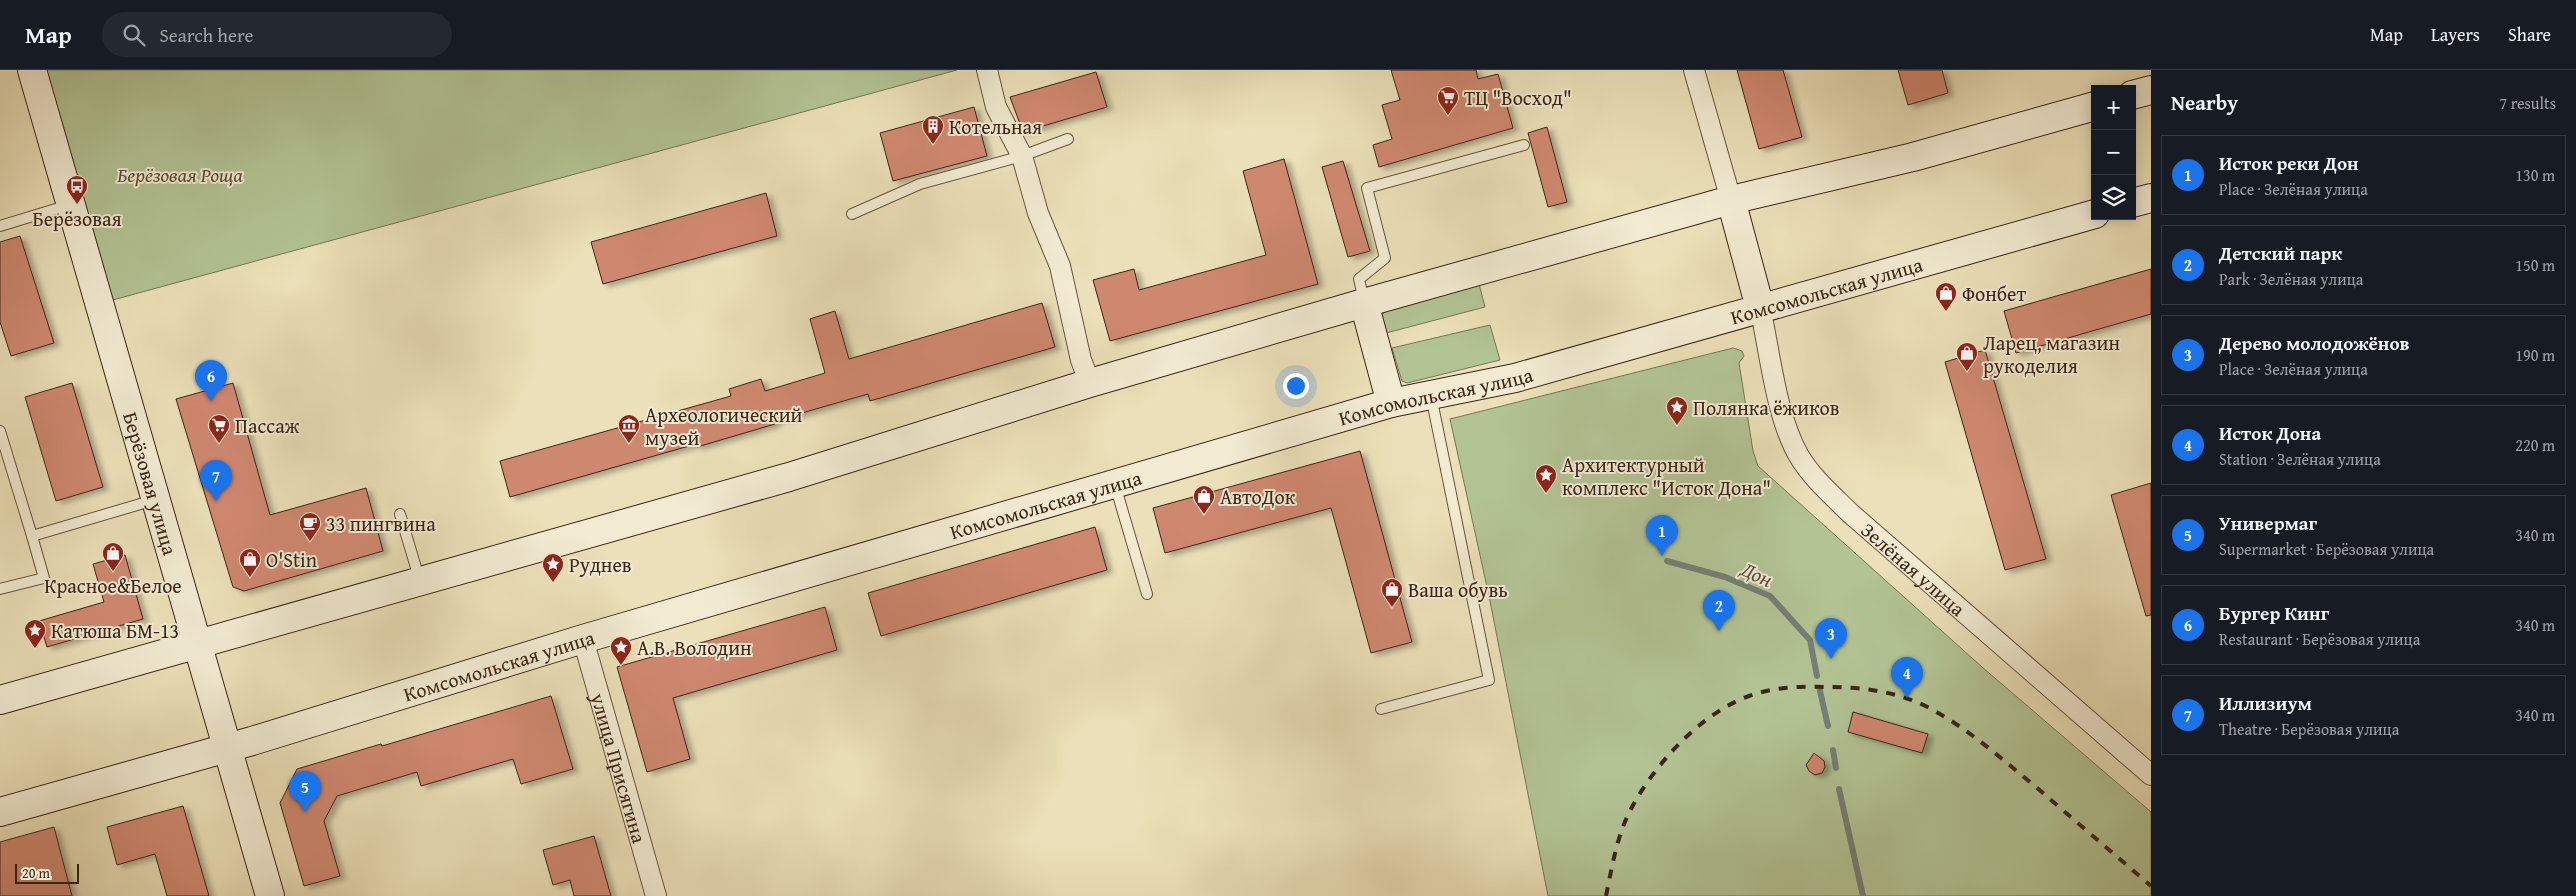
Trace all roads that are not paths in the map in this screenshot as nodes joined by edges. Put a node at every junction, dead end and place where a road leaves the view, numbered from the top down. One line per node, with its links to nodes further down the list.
1 (32, 70): 13 (main road, Берёзовая улица)
2 (987, 70): 9 (street)
3 (1694, 70): 11 (street)
4 (2151, 90): 5 (main road)
5 (2136, 94)
6 (2091, 107): 11 (main road)
7 (1068, 139): 9 (lane)
8 (1524, 145): 17 (lane)
9 (1022, 156): 14 (lane); 19 (street)
10 (2151, 198): 12 (main road)
11 (1731, 200): 17 (main road); 18 (main road)
12 (2136, 202)
13 (70, 204): 16 (lane); 24 (main road, Берёзовая улица)
14 (852, 214)
15 (2091, 215): 18 (main road, Комсомольская улица)
16 (0, 226)
17 (1364, 302): 19 (main road); 21 (main road)
18 (1760, 308): 20 (main road, Комсомольская улица); 35 (street, Зелёная улица)
19 (1090, 383): 27 (main road)
20 (1431, 396): 21 (main road, Комсомольская улица); 33 (lane)
21 (1391, 403): 23 (main road, Комсомольская улица)
22 (0, 430): 26 (lane)
23 (1115, 484): 29 (lane); 30 (main road, Комсомольская улица)
24 (154, 500): 26 (lane); 31 (main road, Берёзовая улица)
25 (400, 514): 27 (lane)
26 (32, 536): 28 (lane)
27 (420, 582): 31 (main road)
28 (0, 589)
29 (1147, 594)
30 (583, 638): 34 (main road, Комсомольская улица); 38 (street, улица Присягина)
31 (196, 646): 32 (main road); 34 (main road, Берёзовая улица)
32 (0, 700)
33 (1381, 709)
34 (226, 748): 36 (main road, Комсомольская улица); 37 (main road, Берёзовая улица)
35 (2151, 775)
36 (0, 812)
37 (270, 896)
38 (656, 896)

